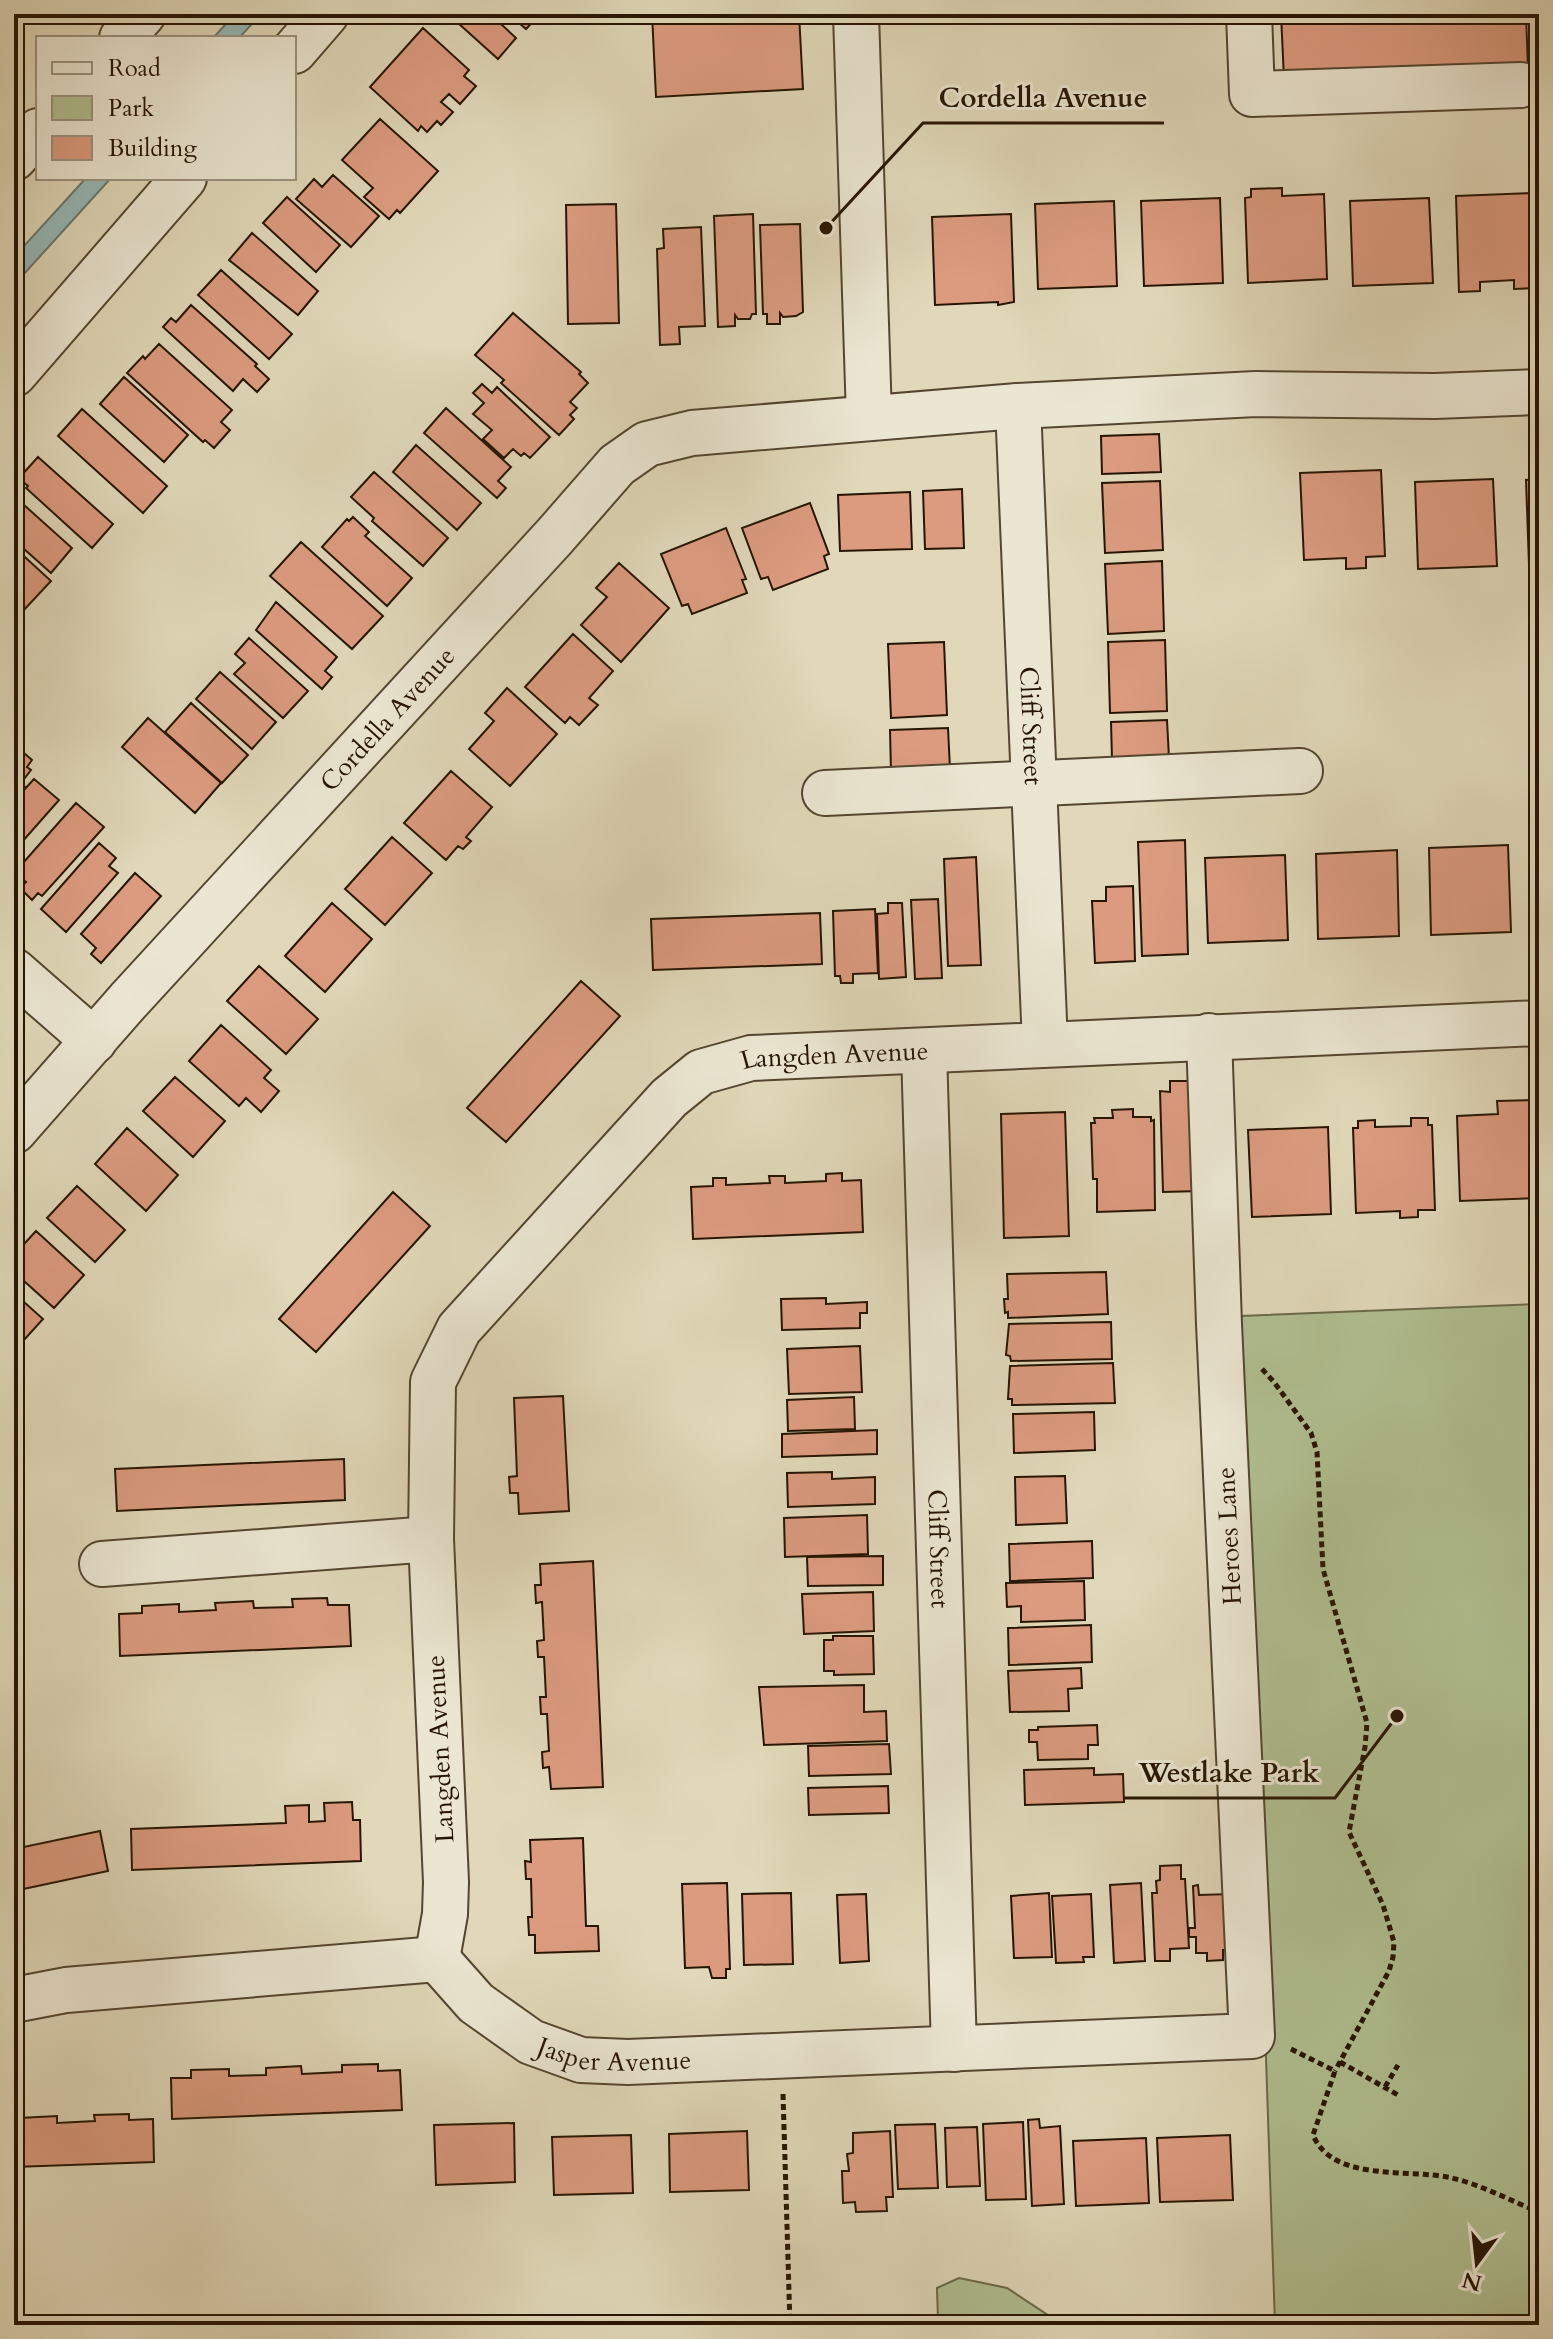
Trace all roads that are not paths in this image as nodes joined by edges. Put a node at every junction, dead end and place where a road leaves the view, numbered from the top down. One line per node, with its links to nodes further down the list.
1 (326, 14): 4 (street)
2 (856, 14): 12 (street)
3 (1249, 14): 5 (street)
4 (296, 49)
5 (1521, 85)
6 (36, 133): 7 (street)
7 (14, 158)
8 (182, 180): 9 (street)
9 (14, 374)
10 (1539, 392): 11 (street, Cordella Avenue)
11 (1018, 406): 12 (street, Cordella Avenue); 14 (street, Cliff Street)
12 (869, 417): 19 (street, Cordella Avenue)
13 (1300, 771): 14 (street)
14 (1034, 782): 15 (street); 20 (street, Cliff Street)
15 (825, 793)
16 (14, 971): 19 (street)
17 (1539, 1023): 18 (street, Langden Avenue)
18 (1209, 1036): 20 (street, Langden Avenue); 27 (street, Heroes Lane)
19 (94, 1041): 22 (street, Cordella Avenue)
20 (1045, 1044): 21 (street, Langden Avenue)
21 (924, 1051): 23 (street, Langden Avenue); 28 (street, Cliff Street)
22 (14, 1131)
23 (431, 1539): 24 (street); 25 (street, Langden Avenue)
24 (102, 1564)
25 (437, 1959): 26 (street); 28 (street, Jasper Avenue)
26 (14, 2000)
27 (1269, 2042): 28 (street, Jasper Avenue)
28 (954, 2049)

